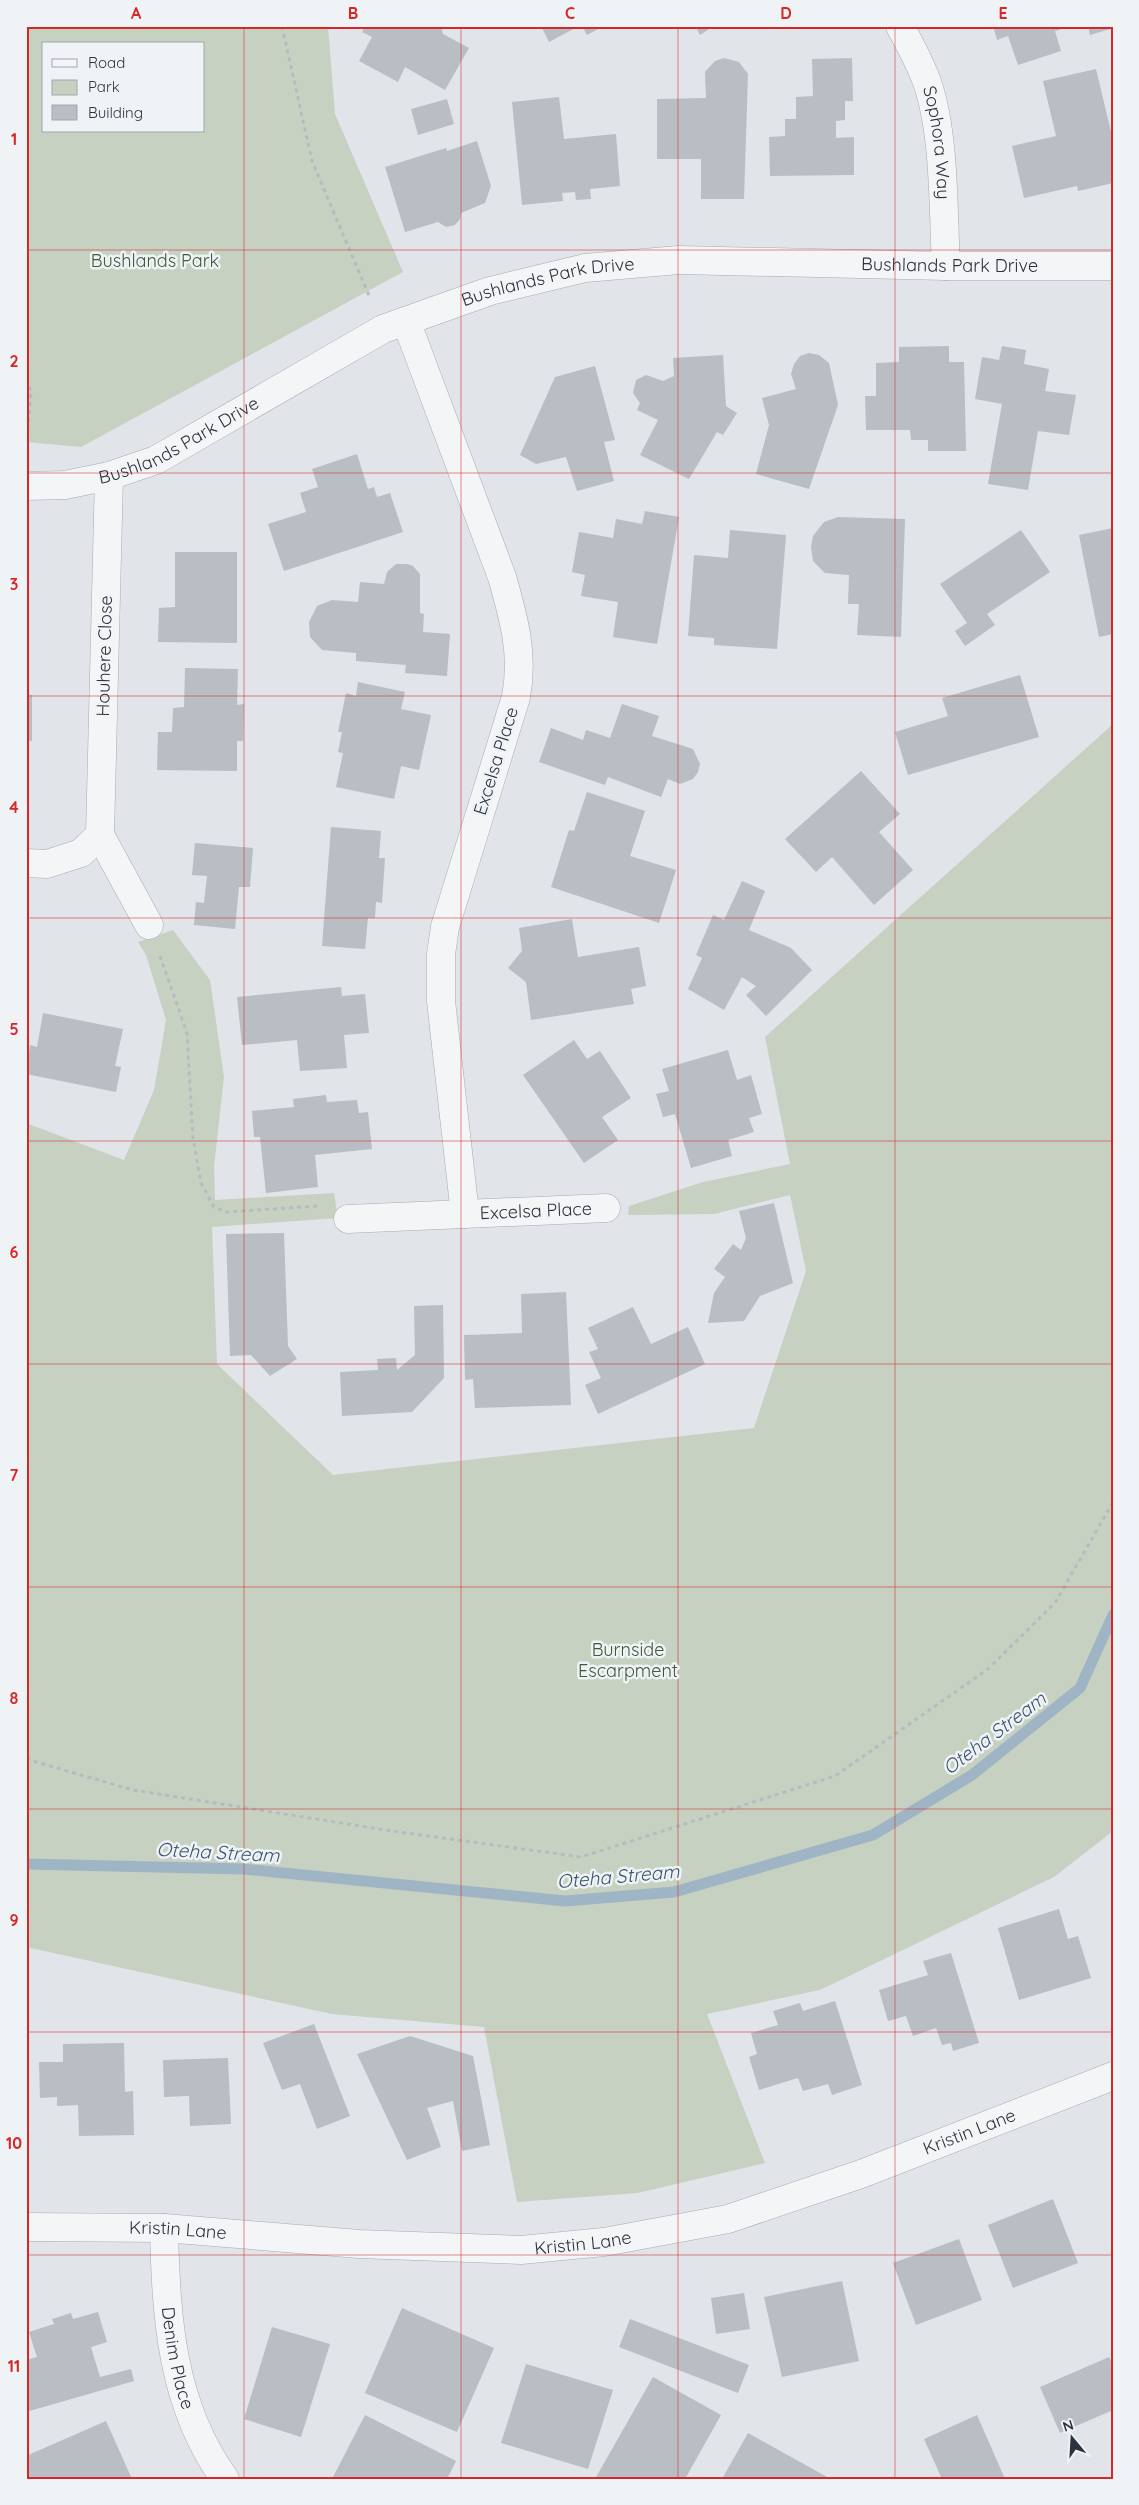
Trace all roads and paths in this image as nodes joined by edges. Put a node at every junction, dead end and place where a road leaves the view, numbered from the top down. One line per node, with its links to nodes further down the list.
1 (282, 26): 5 (path)
2 (900, 26): 3 (street, Sophora Way)
3 (946, 266): 4 (street, Bushlands Park Drive); 5 (street, Bushlands Park Drive)
4 (1113, 266)
5 (395, 325): 8 (street, Bushlands Park Drive); 14 (street, Excelsa Place)
6 (26, 379): 7 (path)
7 (26, 450)
8 (109, 476): 9 (street, Bushlands Park Drive); 10 (street, Houhere Close)
9 (26, 486)
10 (100, 835): 11 (street); 12 (street)
11 (26, 863)
12 (150, 925): 15 (path)
13 (606, 1208): 14 (street, Excelsa Place)
14 (465, 1214): 15 (street, Excelsa Place)
15 (348, 1219)
16 (1113, 1502): 17 (path)
17 (26, 1759)
18 (1113, 2076): 20 (street, Kristin Lane)
19 (26, 2228): 20 (street, Kristin Lane)
20 (164, 2228): 21 (street, Denim Place)
21 (225, 2479)

